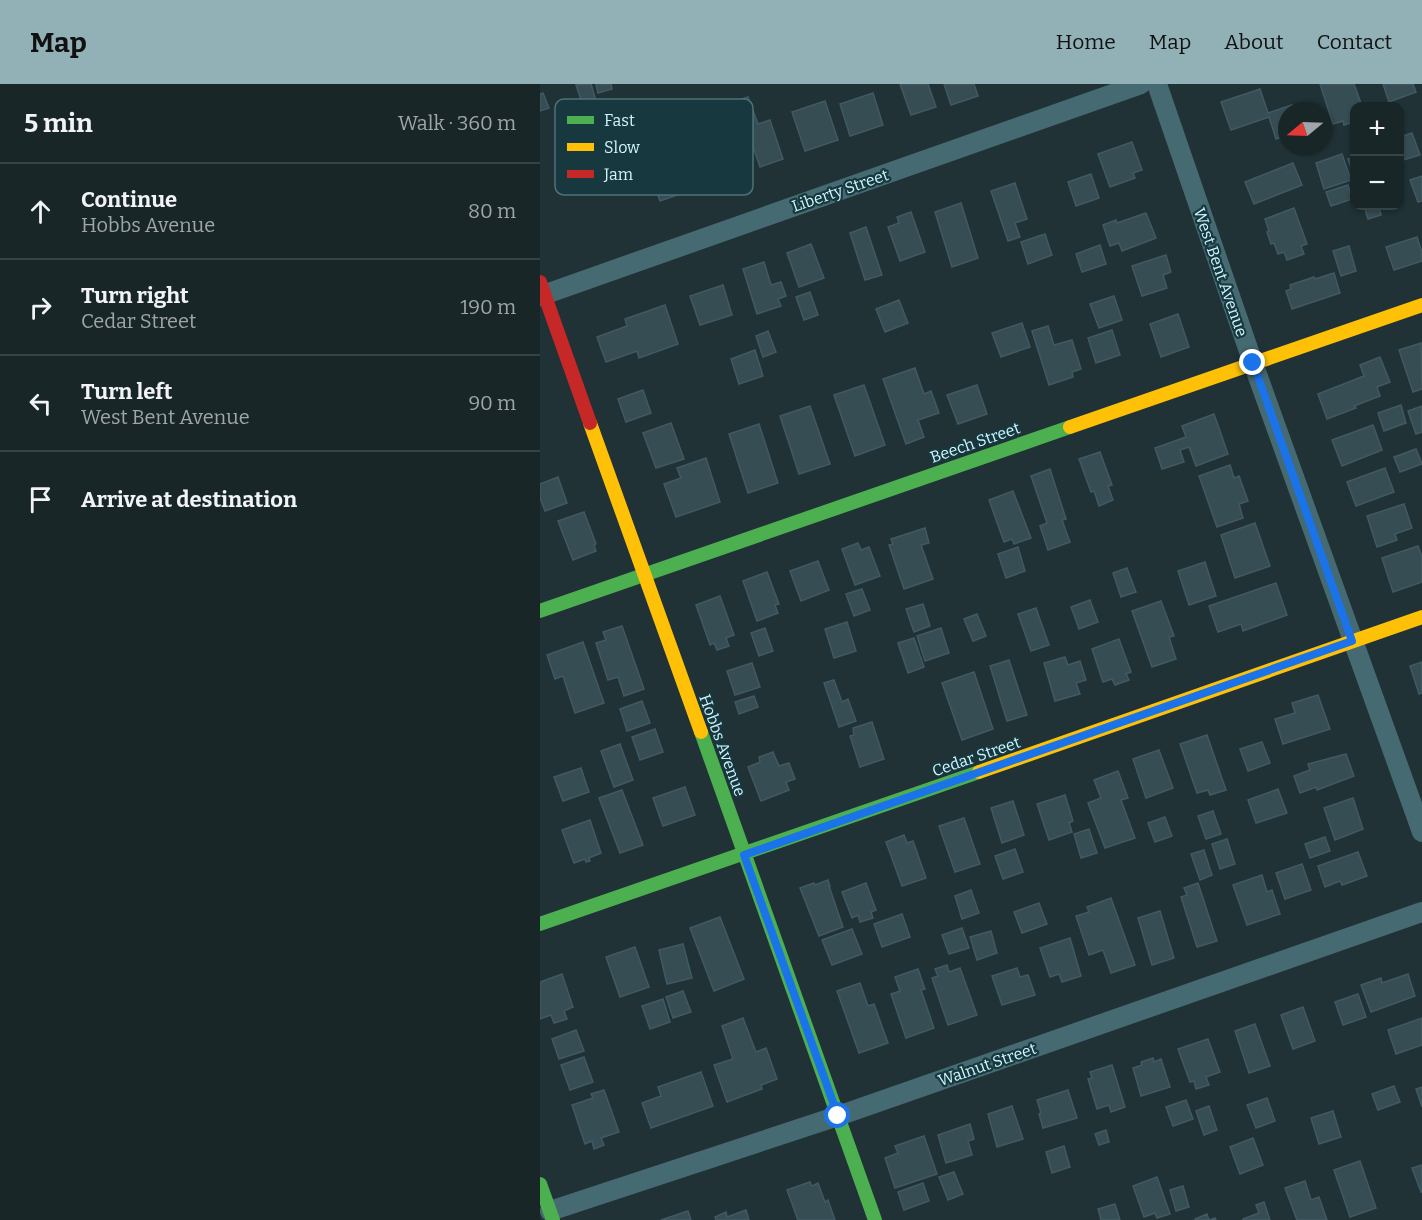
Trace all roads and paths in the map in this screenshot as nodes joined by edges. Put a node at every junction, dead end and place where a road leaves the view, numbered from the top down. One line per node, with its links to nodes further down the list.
1 (1141, 84): 3 (street, Liberty Street)
2 (1156, 84): 5 (street, West Bent Avenue)
3 (542, 291): 6 (street, Hobbs Avenue)
4 (1422, 305): 5 (street, Beech Street)
5 (1253, 363): 6 (street, Beech Street); 9 (street, West Bent Avenue)
6 (645, 575): 7 (street, Beech Street); 11 (street, Hobbs Avenue)
7 (540, 611)
8 (1422, 617): 9 (street, Cedar Street)
9 (1352, 641): 10 (street, West Bent Avenue); 11 (street, Cedar Street)
10 (1422, 832)
11 (744, 855): 13 (street, Cedar Street); 14 (street, Hobbs Avenue)
12 (1422, 912): 14 (street, Walnut Street)
13 (540, 924)
14 (838, 1116): 16 (street, Walnut Street); 17 (street, Hobbs Avenue)
15 (540, 1184): 16 (street)
16 (551, 1216)
17 (875, 1220)

